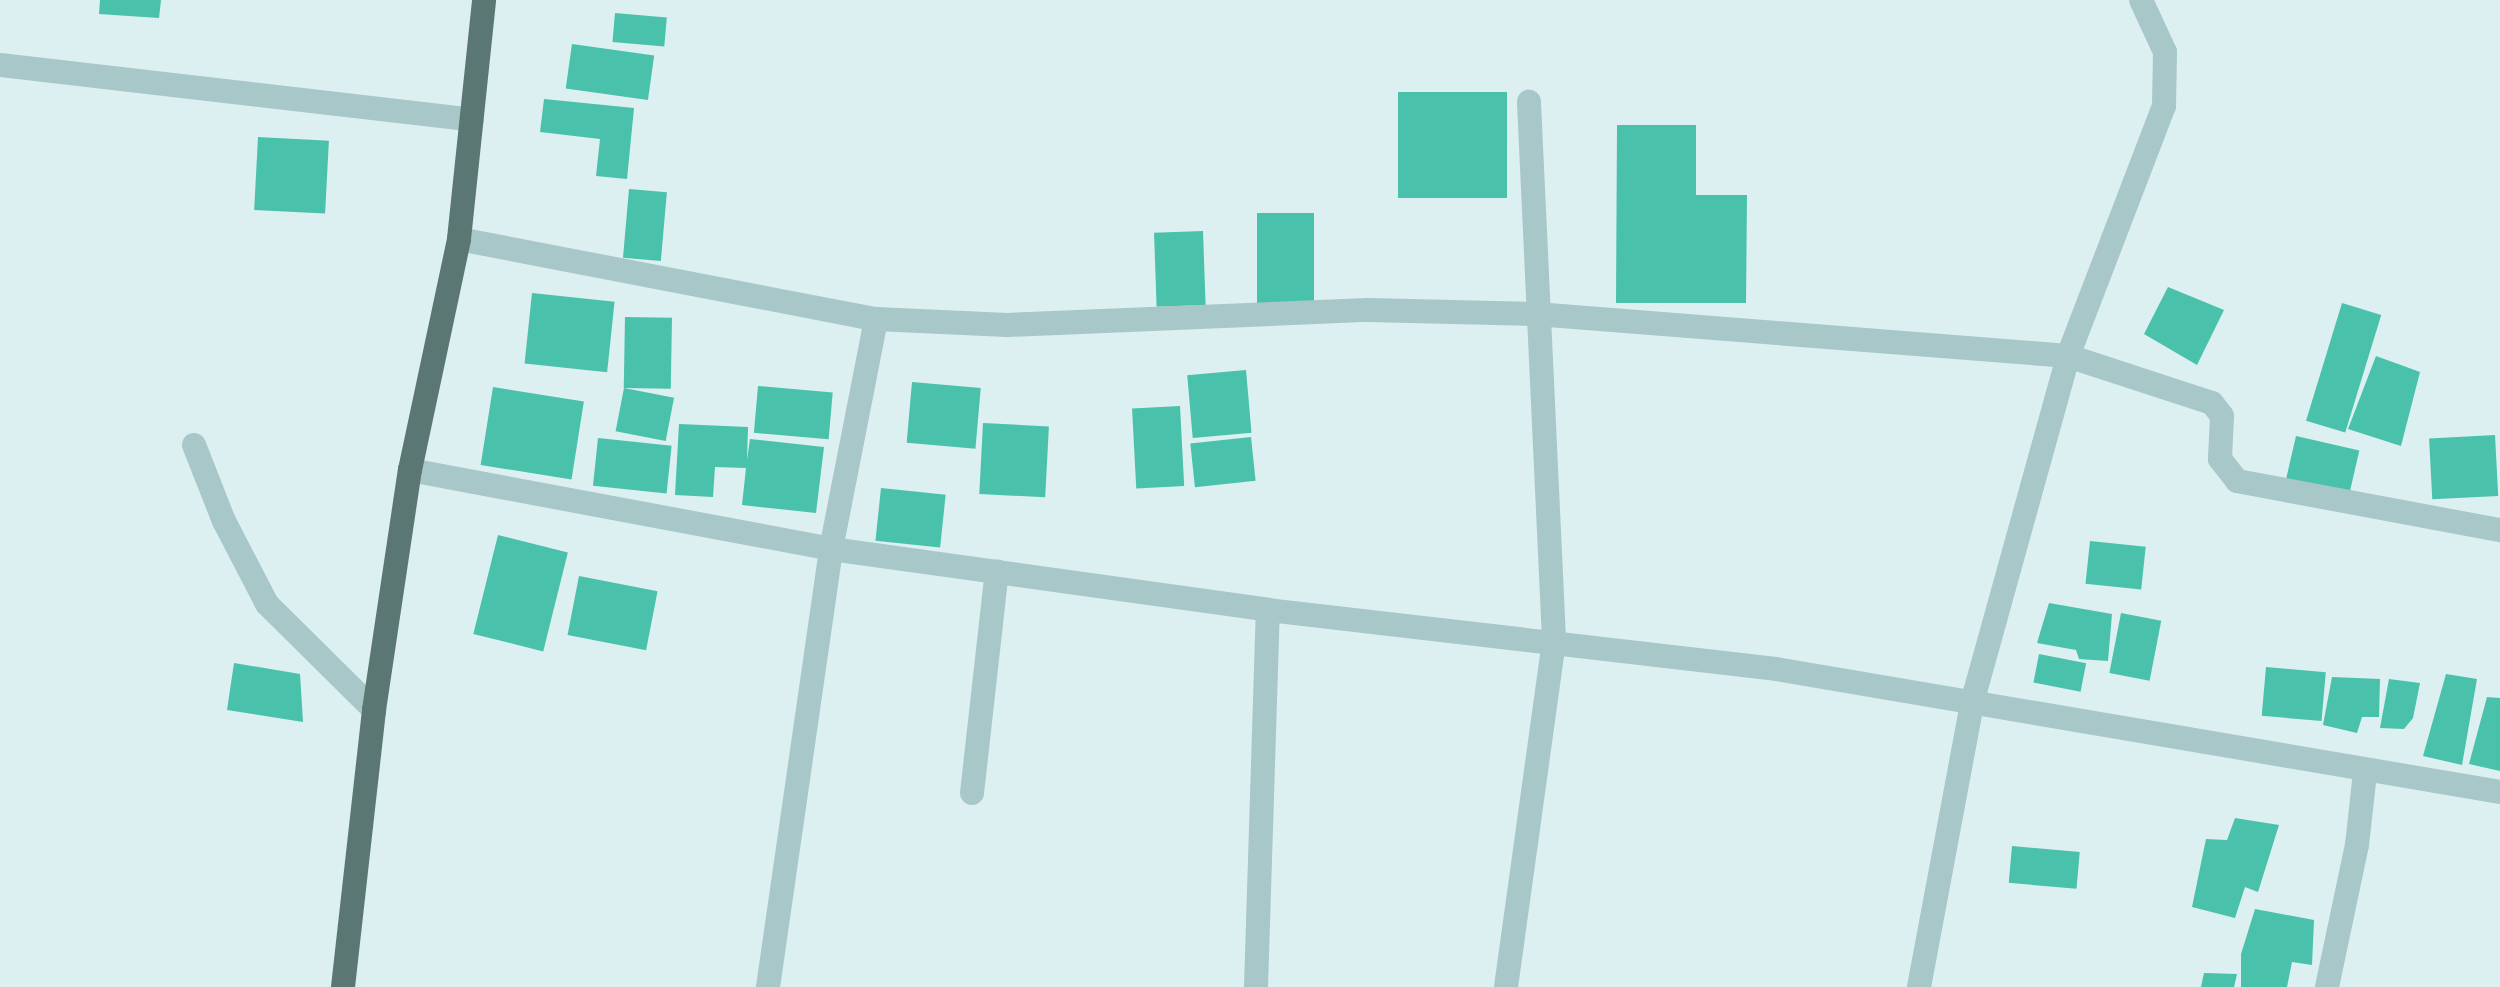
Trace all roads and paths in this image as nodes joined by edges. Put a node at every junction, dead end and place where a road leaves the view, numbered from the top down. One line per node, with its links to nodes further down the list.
1 (484, 0): 5 (main road)
2 (2141, 0): 9 (street)
3 (0, 65): 5 (street)
4 (1529, 102): 7 (street)
5 (472, 120): 6 (main road)
6 (459, 239): 8 (street); 11 (main road)
7 (1536, 314): 8 (street); 9 (street); 16 (street)
8 (876, 319): 13 (street)
9 (2068, 356): 12 (street); 17 (street)
10 (194, 445): 18 (street)
11 (410, 470): 13 (street); 18 (main road)
12 (2500, 530)
13 (831, 549): 14 (street); 23 (street)
14 (997, 571): 15 (street); 21 (street)
15 (1268, 610): 16 (street); 24 (street)
16 (1554, 639): 17 (street); 25 (street)
17 (1972, 703): 19 (street); 26 (street)
18 (374, 710): 22 (main road)
19 (2365, 772): 20 (street); 27 (street)
20 (2500, 792)
21 (972, 793)
22 (343, 987)
23 (768, 987)
24 (1256, 987)
25 (1506, 987)
26 (1919, 987)
27 (2327, 987)

